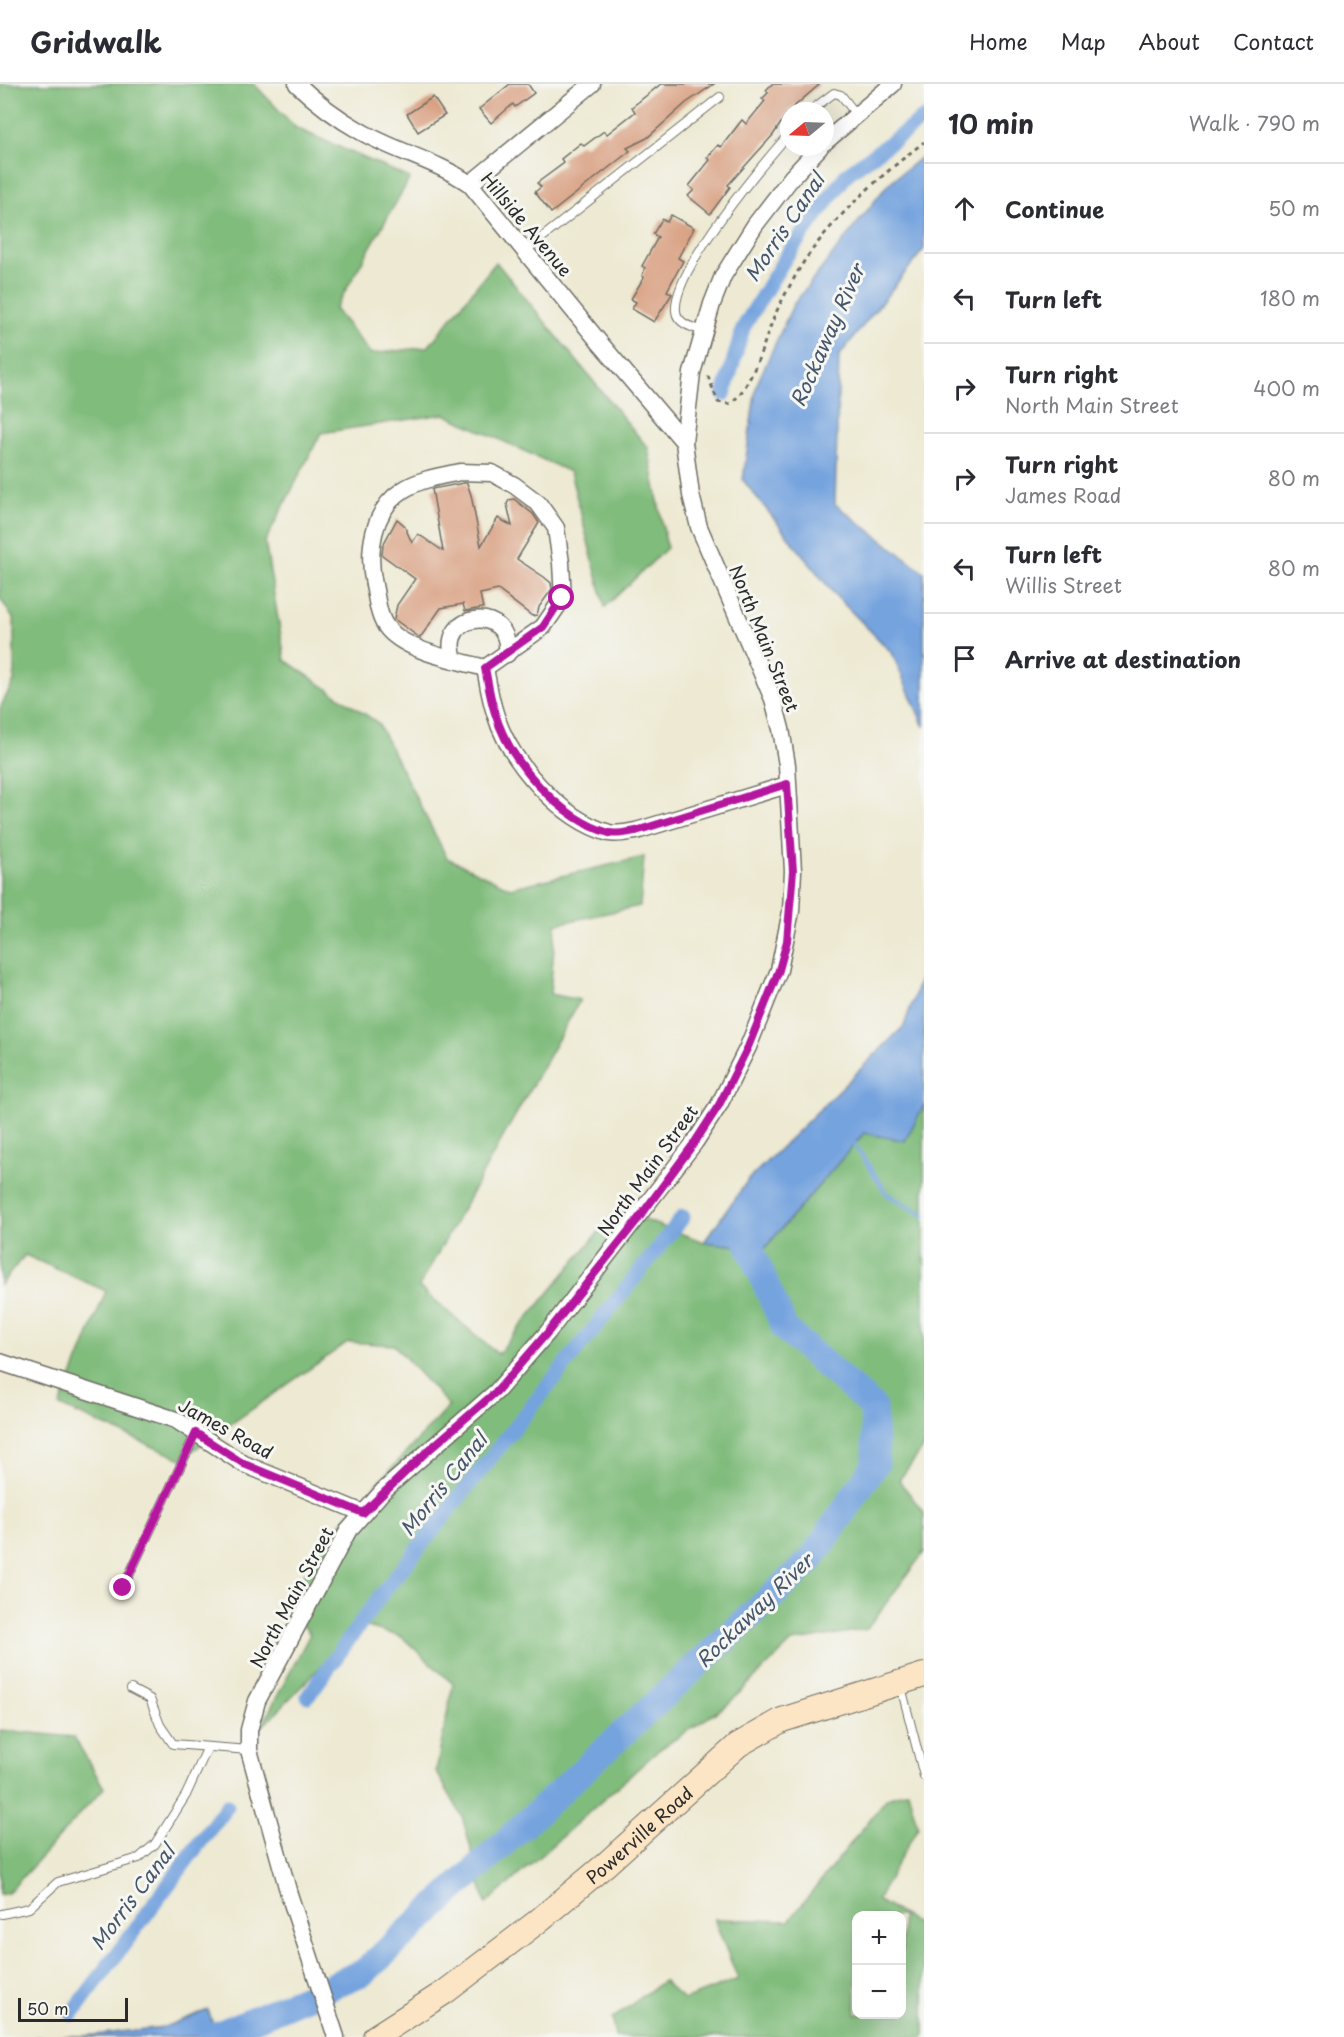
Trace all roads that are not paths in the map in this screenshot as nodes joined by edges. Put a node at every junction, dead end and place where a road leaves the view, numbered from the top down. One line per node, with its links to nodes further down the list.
1 (297, 84): 10 (street, Hillside Avenue)
2 (592, 84): 10 (street)
3 (893, 84): 6 (street)
4 (720, 97): 11 (lane)
5 (822, 102): 6 (lane)
6 (856, 114): 7 (street)
7 (834, 134)
8 (780, 145): 12 (lane)
9 (812, 156): 12 (street, North Main Street)
10 (470, 184): 11 (street, Hillside Avenue)
11 (525, 251): 13 (street, Hillside Avenue)
12 (704, 331): 13 (street, North Main Street)
13 (684, 442): 17 (street, North Main Street)
14 (507, 654): 15 (street); 15 (street); 16 (street)
15 (454, 659): 16 (street)
16 (485, 668): 17 (street)
17 (787, 784): 20 (street, North Main Street)
18 (0, 1362): 19 (street, James Road)
19 (196, 1433): 20 (street, James Road); 21 (lane)
20 (363, 1513): 26 (street, North Main Street)
21 (123, 1588)
22 (924, 1675): 23 (main road, Powerville Road)
23 (900, 1683): 27 (lane); 30 (main road, Powerville Road)
24 (131, 1689): 25 (lane)
25 (207, 1749): 26 (lane); 28 (lane)
26 (249, 1750): 29 (street, North Main Street)
27 (924, 1776)
28 (2, 1914)
29 (334, 2033)
30 (375, 2037)

